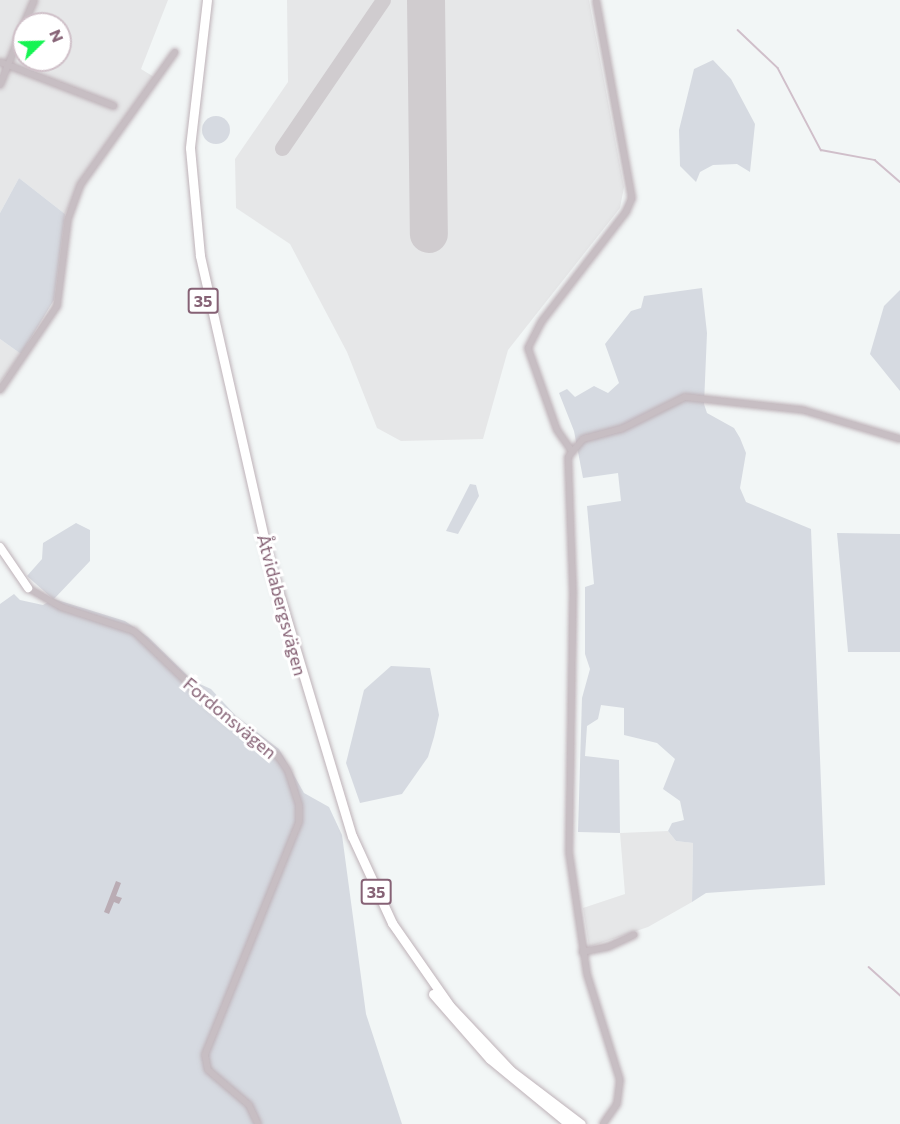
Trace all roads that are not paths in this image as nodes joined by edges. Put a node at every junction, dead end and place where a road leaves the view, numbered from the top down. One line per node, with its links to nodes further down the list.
1 (202, 0): 18 (main road, Åtvidabergsvägen / 35)
2 (207, 0): 19 (main road, Åtvidabergsvägen / 35)
3 (596, 0): 12 (street)
4 (175, 52): 10 (street)
5 (12, 55): 7 (street)
6 (0, 62): 7 (street)
7 (8, 65): 8 (street); 9 (street)
8 (0, 85)
9 (114, 106)
10 (0, 390)
11 (900, 439): 12 (street)
12 (572, 450): 16 (street)
13 (0, 547): 14 (street, Fordonsvägen)
14 (28, 588): 17 (street, Fordonsvägen)
15 (634, 935): 16 (street)
16 (582, 952): 20 (street)
17 (258, 1124)
18 (569, 1124)
19 (581, 1124)
20 (603, 1124)

